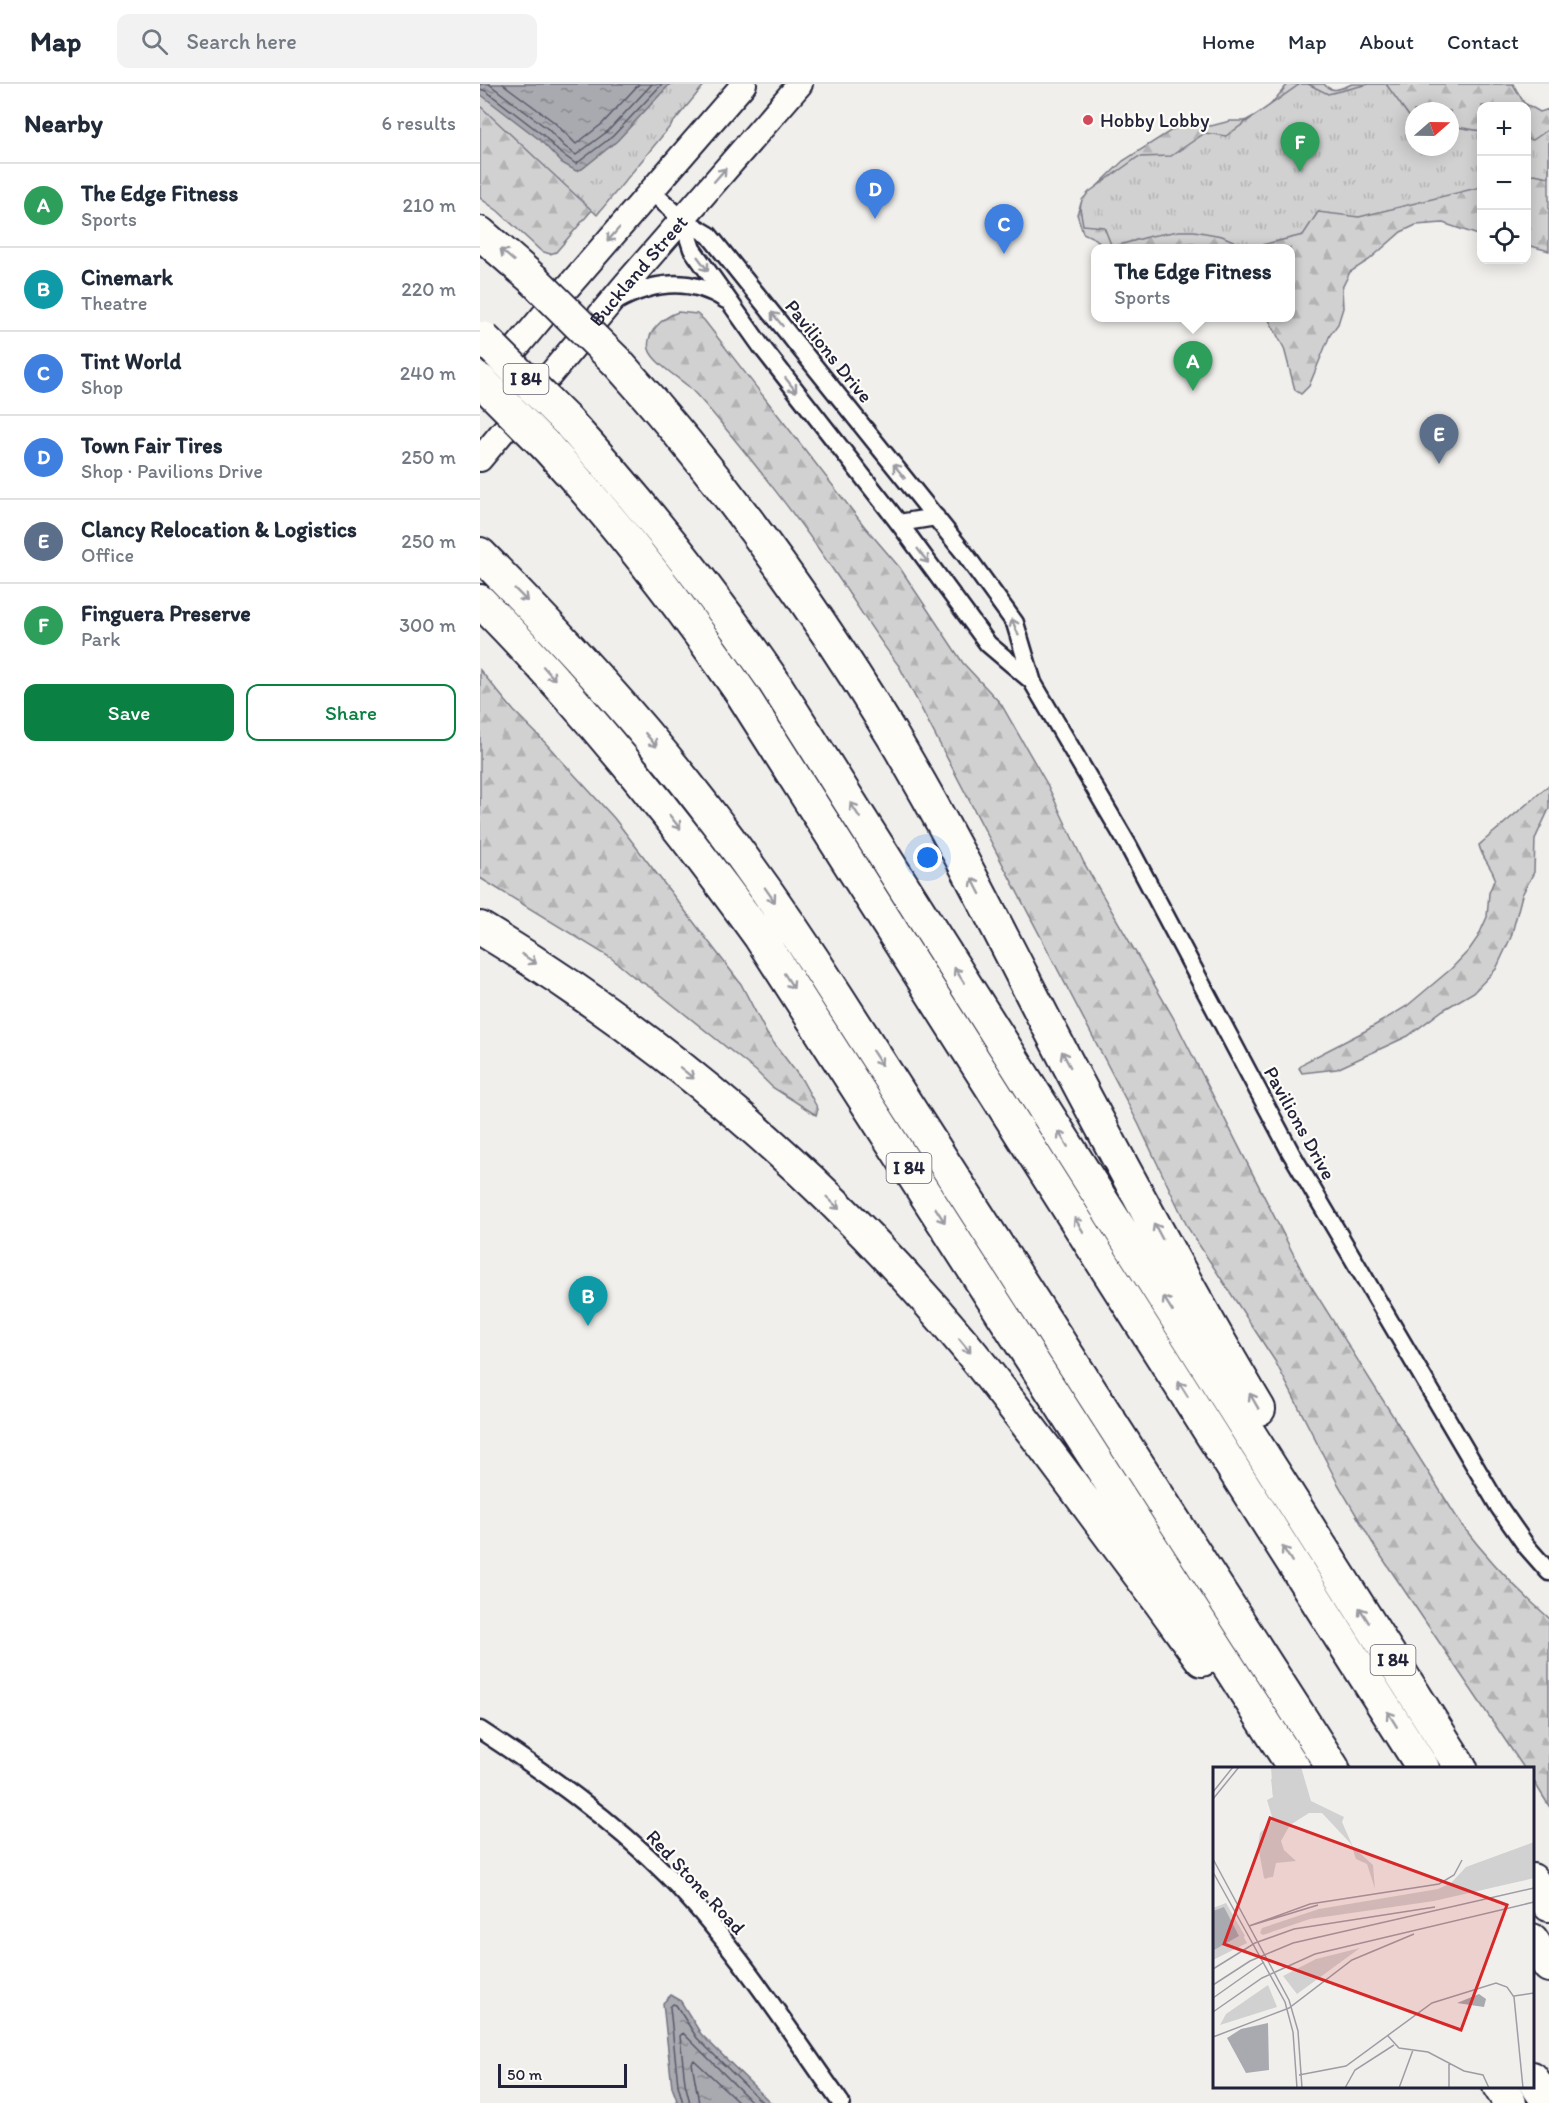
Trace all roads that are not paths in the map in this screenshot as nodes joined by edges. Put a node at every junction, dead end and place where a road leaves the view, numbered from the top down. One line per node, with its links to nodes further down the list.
1 (744, 84): 3 (main road)
2 (800, 84): 4 (main road, Buckland Street, one-way to 2)
3 (651, 191): 4 (street, Pavilions Drive); 10 (main road, one-way to 10)
4 (682, 219): 6 (street, Pavilions Drive, one-way to 6); 7 (main road, Buckland Street); 12 (street, Pavilions Drive, one-way to 4)
5 (480, 233): 18 (highway, one-way to 5, bridge)
6 (731, 304): 7 (street, Pavilions Drive); 13 (street, Pavilions Drive, one-way to 13)
7 (608, 306): 11 (main road, Buckland Street)
8 (482, 336): 18 (highway, I 84, one-way to 8, bridge)
9 (480, 380): 24 (highway, one-way to 9, bridge)
10 (480, 391)
11 (481, 457)
12 (936, 517): 13 (street); 16 (street, Pavilions Drive, one-way to 12)
13 (899, 523): 16 (street, Pavilions Drive, one-way to 16)
14 (480, 554): 23 (highway, one-way to 23)
15 (480, 601): 21 (highway, I 84, one-way to 21)
16 (1034, 683): 19 (street, Pavilions Drive)
17 (480, 928): 22 (highway, one-way to 22)
18 (1334, 1567): 25 (highway, I 84, one-way to 18)
19 (1549, 1572)
20 (480, 1730): 32 (street, Red Stone Road)
21 (1291, 1767)
22 (1291, 1767)
23 (1331, 1767)
24 (1422, 1767)
25 (1460, 1767)
26 (1534, 1882): 27 (highway)
27 (1549, 1905)
28 (1534, 1942): 29 (highway)
29 (1549, 1966)
30 (1534, 2080): 34 (highway)
31 (1500, 2088): 33 (highway)
32 (841, 2103)
33 (1510, 2103)
34 (1549, 2103)

